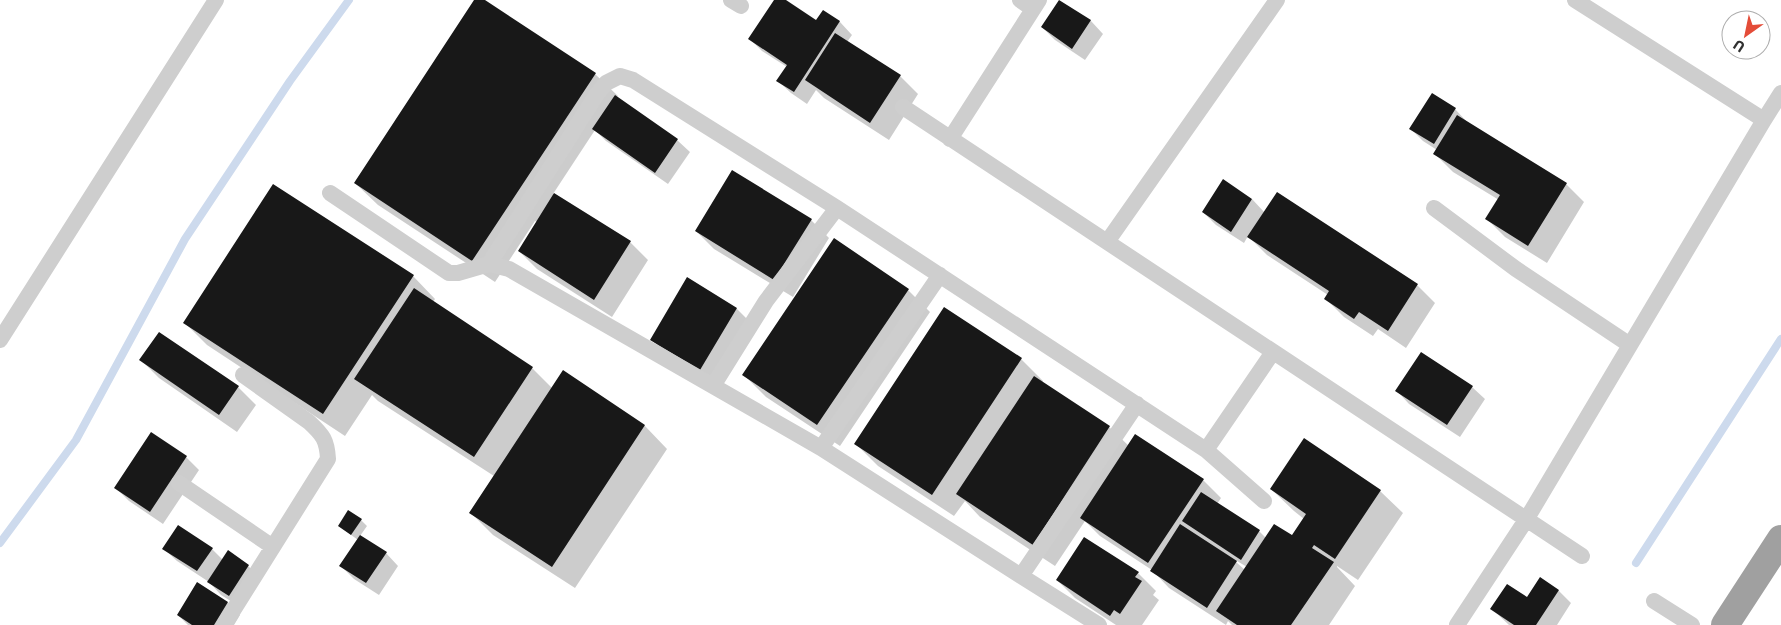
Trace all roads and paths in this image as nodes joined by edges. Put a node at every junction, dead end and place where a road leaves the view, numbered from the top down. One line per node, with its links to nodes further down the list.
1 (216, 0): 15 (lane)
2 (1277, 0): 12 (lane)
3 (1575, 0): 7 (lane)
4 (1031, 3): 8 (lane)
5 (1781, 93): 7 (lane)
6 (903, 107): 8 (lane)
7 (1764, 120): 16 (lane)
8 (950, 139): 12 (lane)
9 (330, 192): 13 (lane)
10 (837, 208): 13 (lane); 14 (lane); 19 (lane)
11 (1434, 208): 16 (lane)
12 (1108, 242): 17 (lane)
13 (489, 264): 19 (lane)
14 (940, 275): 20 (lane); 21 (lane)
15 (0, 340)
16 (1630, 345): 25 (lane)
17 (1273, 352): 22 (lane); 25 (lane)
18 (243, 375): 27 (lane)
19 (713, 386): 21 (lane)
20 (1137, 404): 22 (lane); 29 (lane)
21 (821, 448): 29 (lane)
22 (1206, 450): 24 (lane)
23 (179, 483): 27 (lane)
24 (1264, 501)
25 (1526, 520): 28 (lane); 33 (lane)
26 (1781, 539): 35 (highway)
27 (273, 547): 31 (lane)
28 (1582, 556)
29 (1021, 576): 32 (lane)
30 (1654, 601): 34 (lane)
31 (224, 625)
32 (1099, 625)
33 (1457, 625)
34 (1692, 625)
35 (1725, 625)

